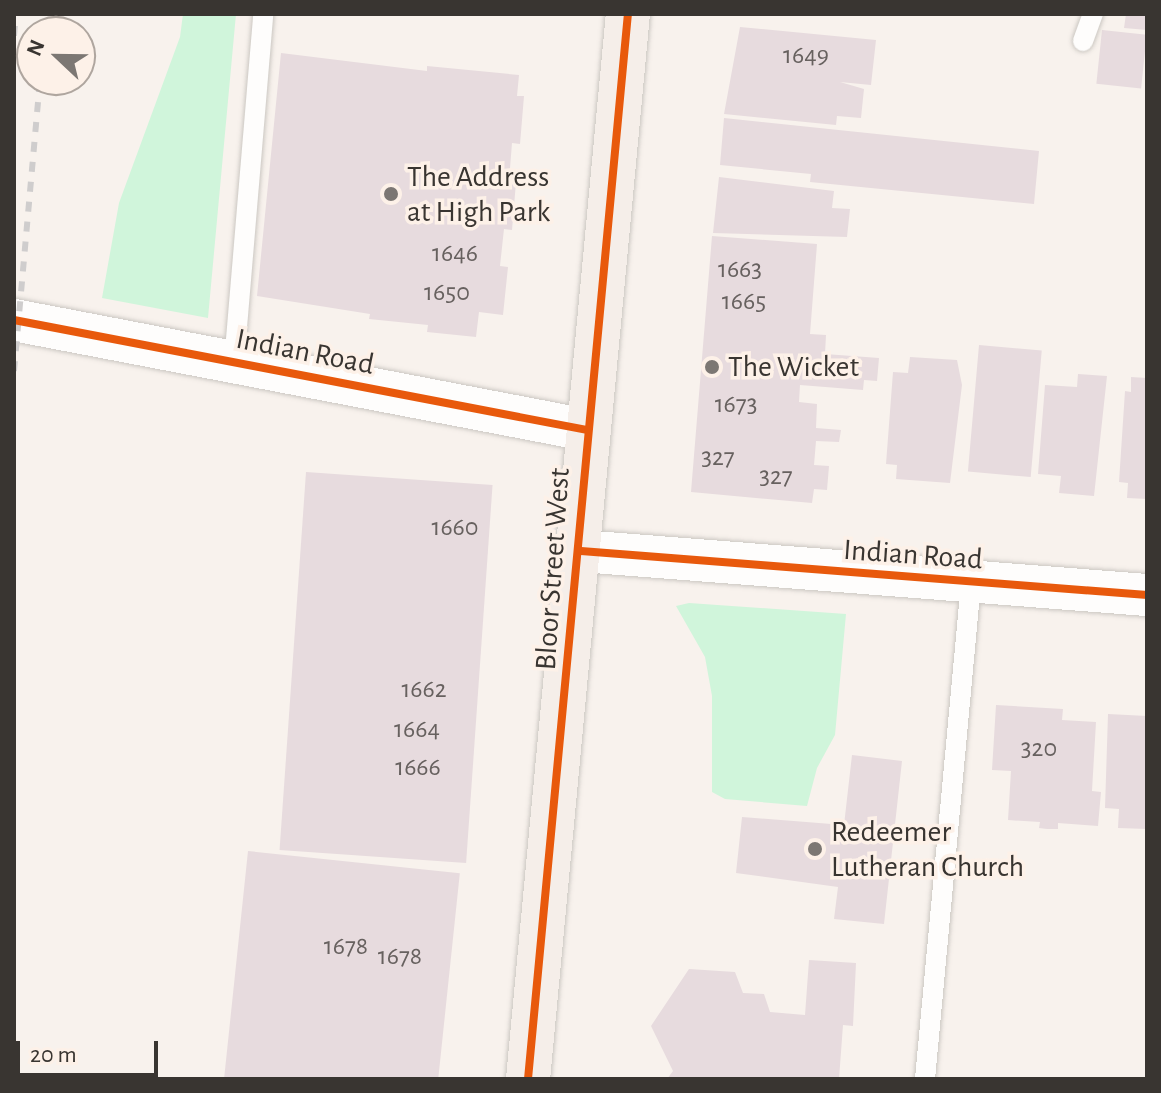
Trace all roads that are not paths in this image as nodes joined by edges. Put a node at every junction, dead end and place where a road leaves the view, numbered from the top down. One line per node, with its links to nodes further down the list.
1 (263, 14): 6 (lane)
2 (628, 14): 7 (main road, Bloor Street West)
3 (1093, 14): 4 (lane)
4 (1083, 41)
5 (14, 320): 6 (street, Indian Road)
6 (234, 363): 7 (street, Indian Road)
7 (587, 430): 8 (main road, Bloor Street West)
8 (581, 551): 9 (street, Indian Road); 11 (main road, Bloor Street West)
9 (971, 583): 10 (street, Indian Road); 12 (lane)
10 (1147, 595)
11 (528, 1079)
12 (925, 1079)

